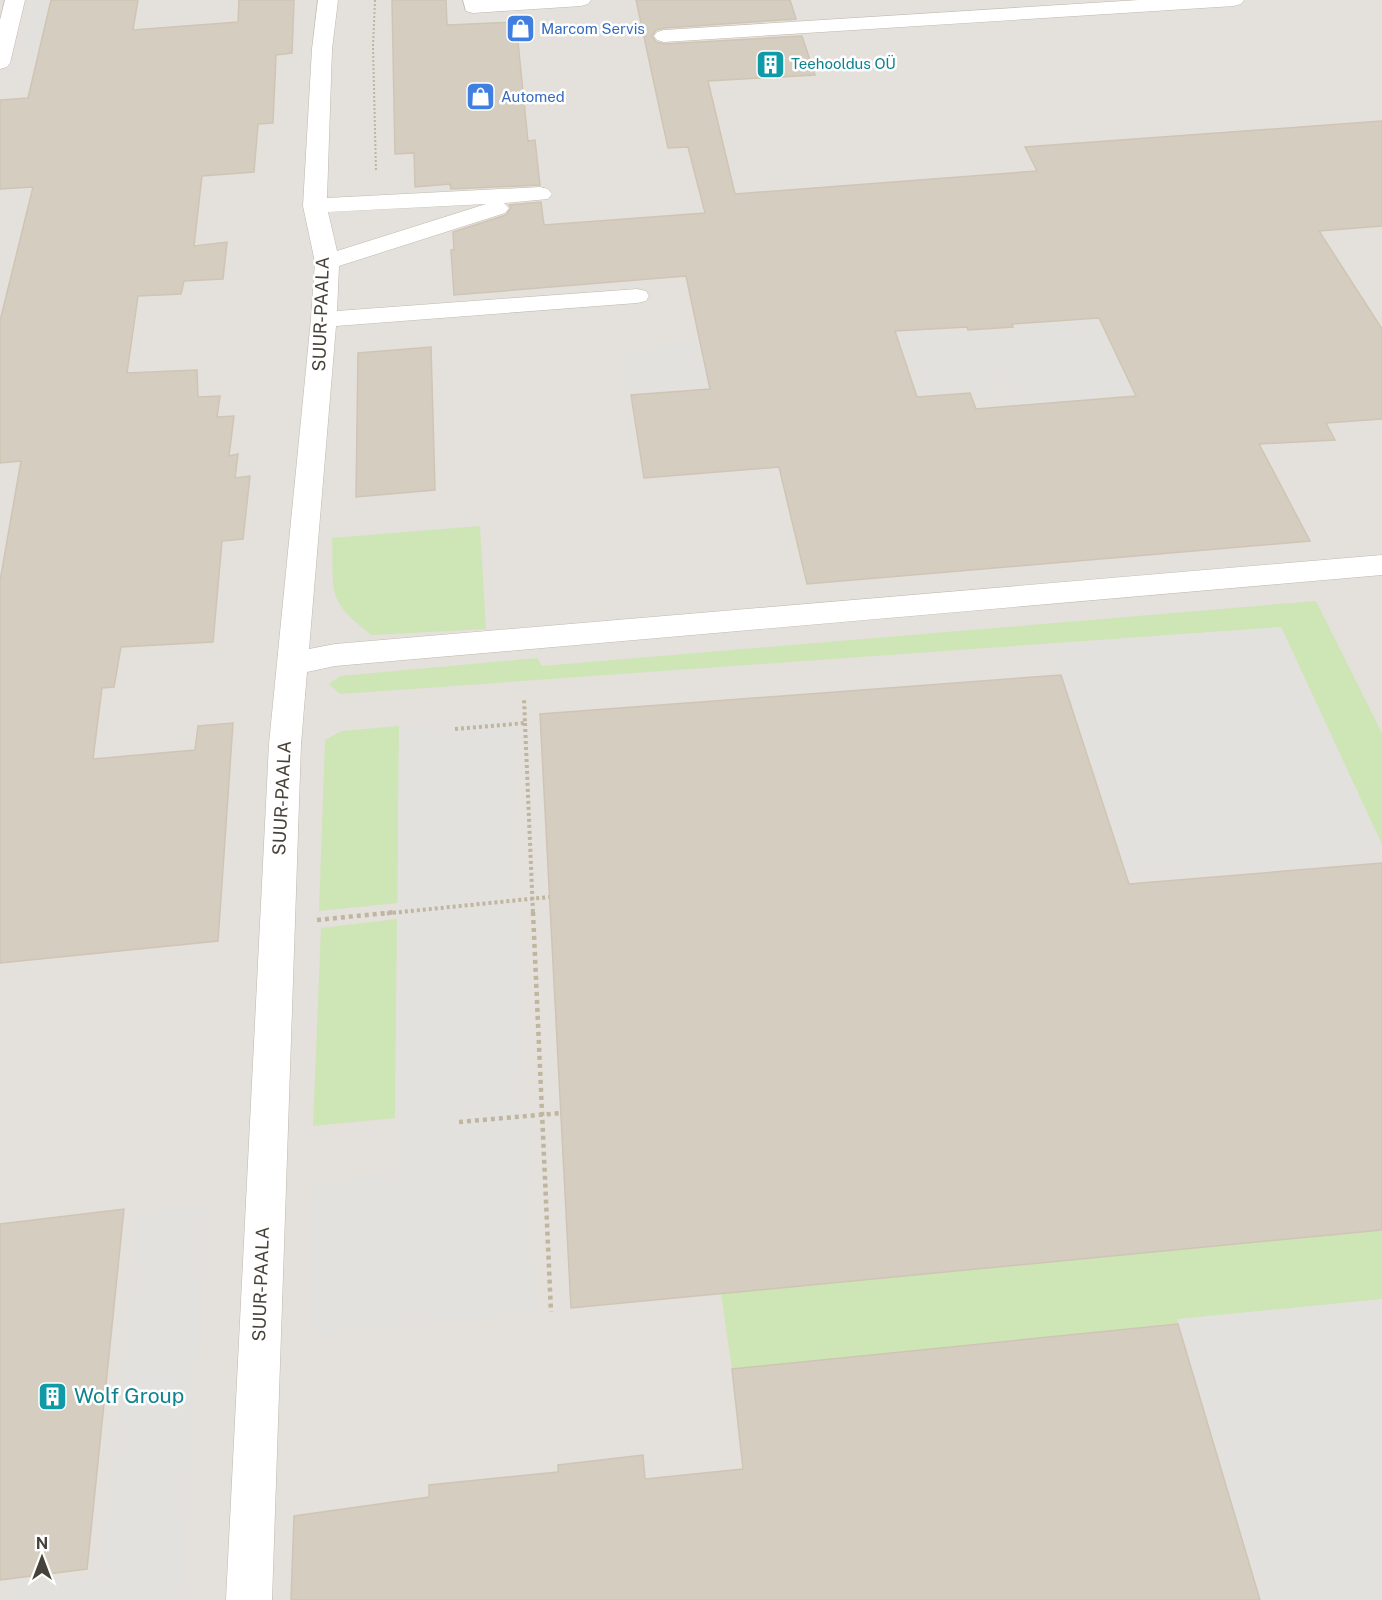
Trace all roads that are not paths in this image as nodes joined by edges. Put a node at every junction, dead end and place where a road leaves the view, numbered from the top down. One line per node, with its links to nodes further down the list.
1 (15, 0): 7 (street)
2 (328, 0): 10 (street, SUUR-PAALA)
3 (473, 0): 4 (street)
4 (581, 0)
5 (1234, 0): 6 (street); 8 (street)
6 (1242, 0)
7 (12, 21): 9 (street)
8 (664, 36)
9 (0, 63)
10 (315, 206): 11 (street, SUUR-PAALA); 11 (street)
11 (327, 262): 13 (street, SUUR-PAALA)
12 (638, 296): 13 (street)
13 (324, 320): 15 (street, SUUR-PAALA)
14 (1382, 565): 15 (street)
15 (292, 664): 16 (street, SUUR-PAALA)
16 (249, 1600)

